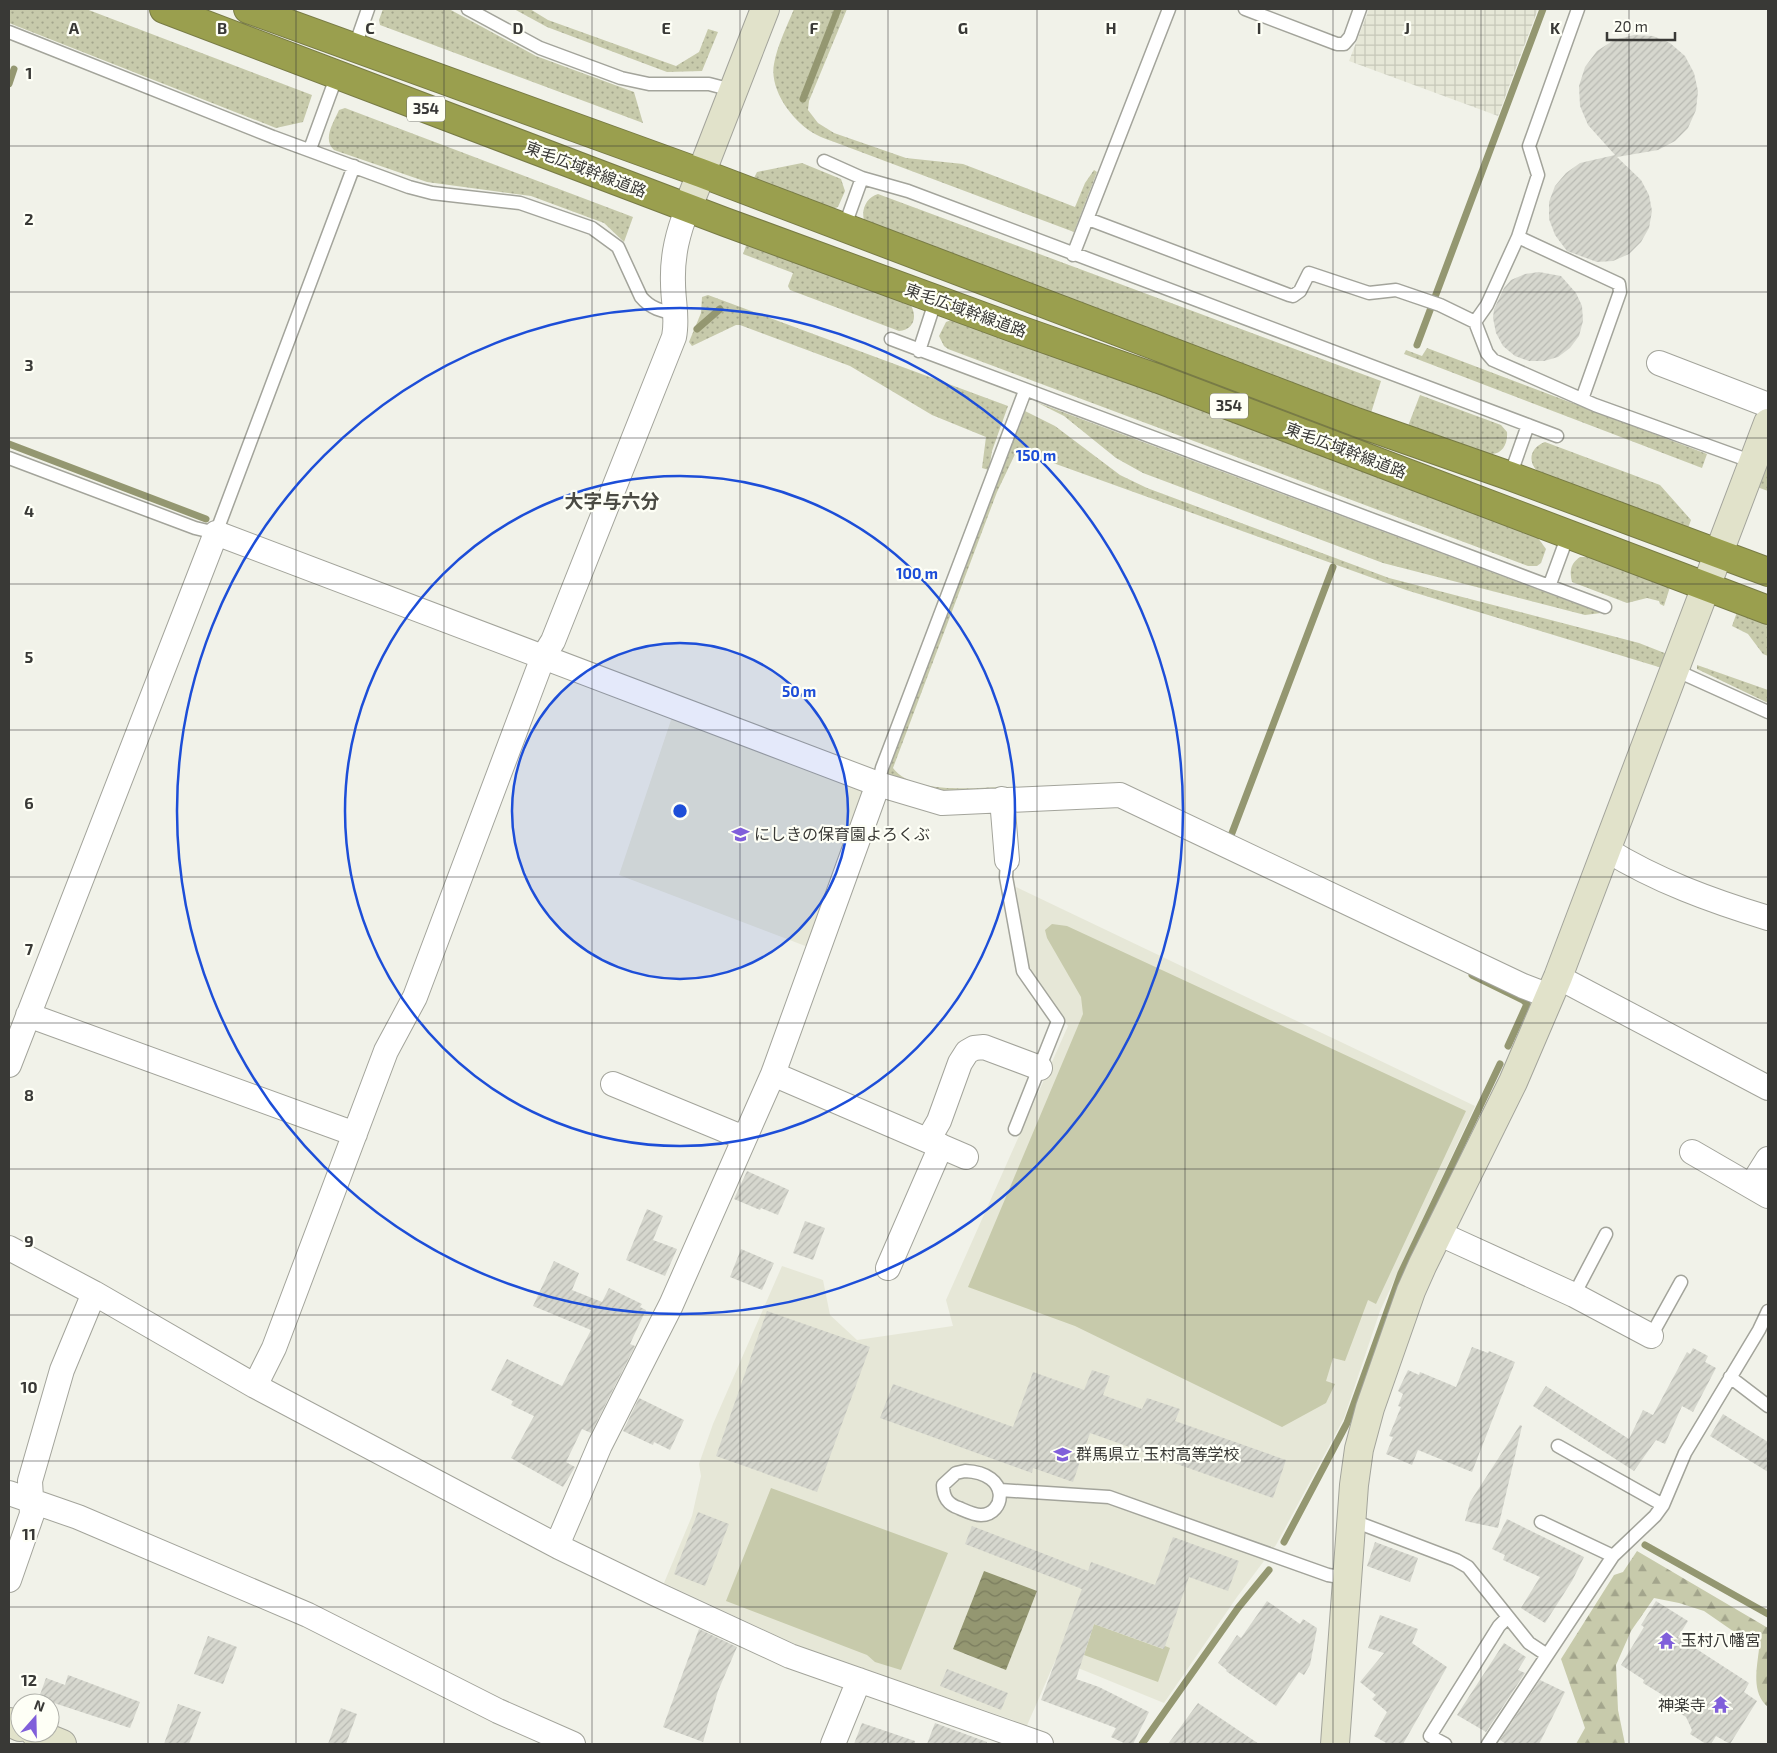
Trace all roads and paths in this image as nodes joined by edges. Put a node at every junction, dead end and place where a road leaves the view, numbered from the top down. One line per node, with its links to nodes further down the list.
1 (164, 9): 12 (highway, 東毛広域幹線道路 / 354)
2 (248, 9): 11 (highway, 東毛広域幹線道路 / 354)
3 (368, 9): 11 (lane)
4 (468, 9): 13 (lane)
5 (765, 9): 13 (street)
6 (1169, 9): 20 (lane)
7 (1245, 9): 8 (lane)
8 (1360, 9)
9 (1578, 9): 22 (lane)
10 (9, 32): 14 (lane)
11 (355, 46): 17 (highway, 東毛広域幹線道路 / 354)
12 (337, 75): 14 (lane); 19 (highway, 東毛広域幹線道路 / 354)
13 (732, 90): 17 (street)
14 (310, 149): 16 (lane)
15 (824, 161): 18 (lane)
16 (354, 166): 25 (lane); 39 (lane)
17 (701, 172): 19 (street); 21 (highway, 東毛広域幹線道路 / 354)
18 (862, 178): 21 (lane); 23 (lane)
19 (688, 207): 24 (highway, 東毛広域幹線道路 / 354); 25 (street)
20 (1088, 219): 23 (lane); 26 (lane)
21 (844, 228): 38 (highway, 東毛広域幹線道路 / 354)
22 (1518, 237): 26 (lane); 31 (lane)
23 (1073, 255): 34 (lane)
24 (936, 299): 28 (lane); 40 (highway, 東毛広域幹線道路 / 354)
25 (677, 314): 47 (street)
26 (1476, 322): 31 (lane)
27 (890, 339): 28 (lane)
28 (919, 351): 30 (lane)
29 (1659, 363): 32 (street)
30 (1025, 391): 43 (lane); 50 (lane)
31 (1582, 399): 37 (lane)
32 (1768, 405)
33 (1768, 423): 37 (street)
34 (1528, 425): 35 (lane); 38 (lane)
35 (1558, 436)
36 (9, 458): 39 (lane)
37 (1753, 462): 41 (street)
38 (1510, 476): 41 (highway, 東毛広域幹線道路 / 354)
39 (216, 533): 47 (street); 56 (street)
40 (1568, 535): 43 (lane); 44 (highway, 東毛広域幹線道路 / 354)
41 (1719, 553): 42 (highway, 東毛広域幹線道路 / 354); 44 (street)
42 (1768, 572)
43 (1550, 584): 45 (lane)
44 (1706, 587): 46 (highway, 東毛広域幹線道路 / 354); 48 (street)
45 (1605, 607)
46 (1768, 610)
47 (543, 657): 50 (street); 63 (street)
48 (1675, 670): 49 (lane); 52 (street)
49 (1768, 712)
50 (878, 784): 51 (street); 59 (street)
51 (1002, 799): 53 (street); 55 (street)
52 (1606, 850): 54 (street); 55 (street)
53 (1007, 860): 58 (lane)
54 (1768, 918)
55 (1554, 986): 61 (street); 70 (street)
56 (28, 1015): 57 (street); 63 (street)
57 (9, 1065)
58 (1040, 1068): 62 (lane); 65 (street)
59 (773, 1074): 64 (street); 65 (street)
60 (612, 1084): 64 (street)
61 (1768, 1088)
62 (1015, 1129)
63 (355, 1134): 80 (street)
64 (744, 1138): 89 (street)
65 (935, 1143): 67 (street); 73 (street)
66 (1692, 1152): 69 (street)
67 (966, 1157)
68 (1768, 1159): 69 (street)
69 (1760, 1191)
70 (1438, 1233): 76 (street); 87 (street)
71 (1606, 1234): 76 (lane)
72 (9, 1248): 75 (street)
73 (888, 1268)
74 (1681, 1282): 78 (lane)
75 (94, 1294): 80 (street); 85 (street)
76 (1574, 1295): 78 (street)
77 (1768, 1311): 79 (lane)
78 (1651, 1336)
79 (1730, 1377): 81 (lane); 86 (lane)
80 (255, 1386): 89 (street)
81 (1768, 1406)
82 (1558, 1446): 86 (lane)
83 (1000, 1490): 83 (lane); 91 (lane)
84 (9, 1493): 85 (street)
85 (31, 1501): 92 (street); 96 (street)
86 (1662, 1506): 90 (lane)
87 (1351, 1520): 91 (street); 93 (lane)
88 (1541, 1522): 90 (lane)
89 (559, 1547): 95 (street)
90 (1613, 1556): 94 (lane)
91 (1346, 1578): 99 (street)
92 (9, 1580)
93 (1507, 1618): 94 (lane); 100 (lane)
94 (1547, 1655): 101 (lane)
95 (858, 1680): 97 (street); 98 (street)
96 (573, 1744)
97 (833, 1744)
98 (1041, 1744)
99 (1335, 1744)
100 (1445, 1744)
101 (1488, 1744)

